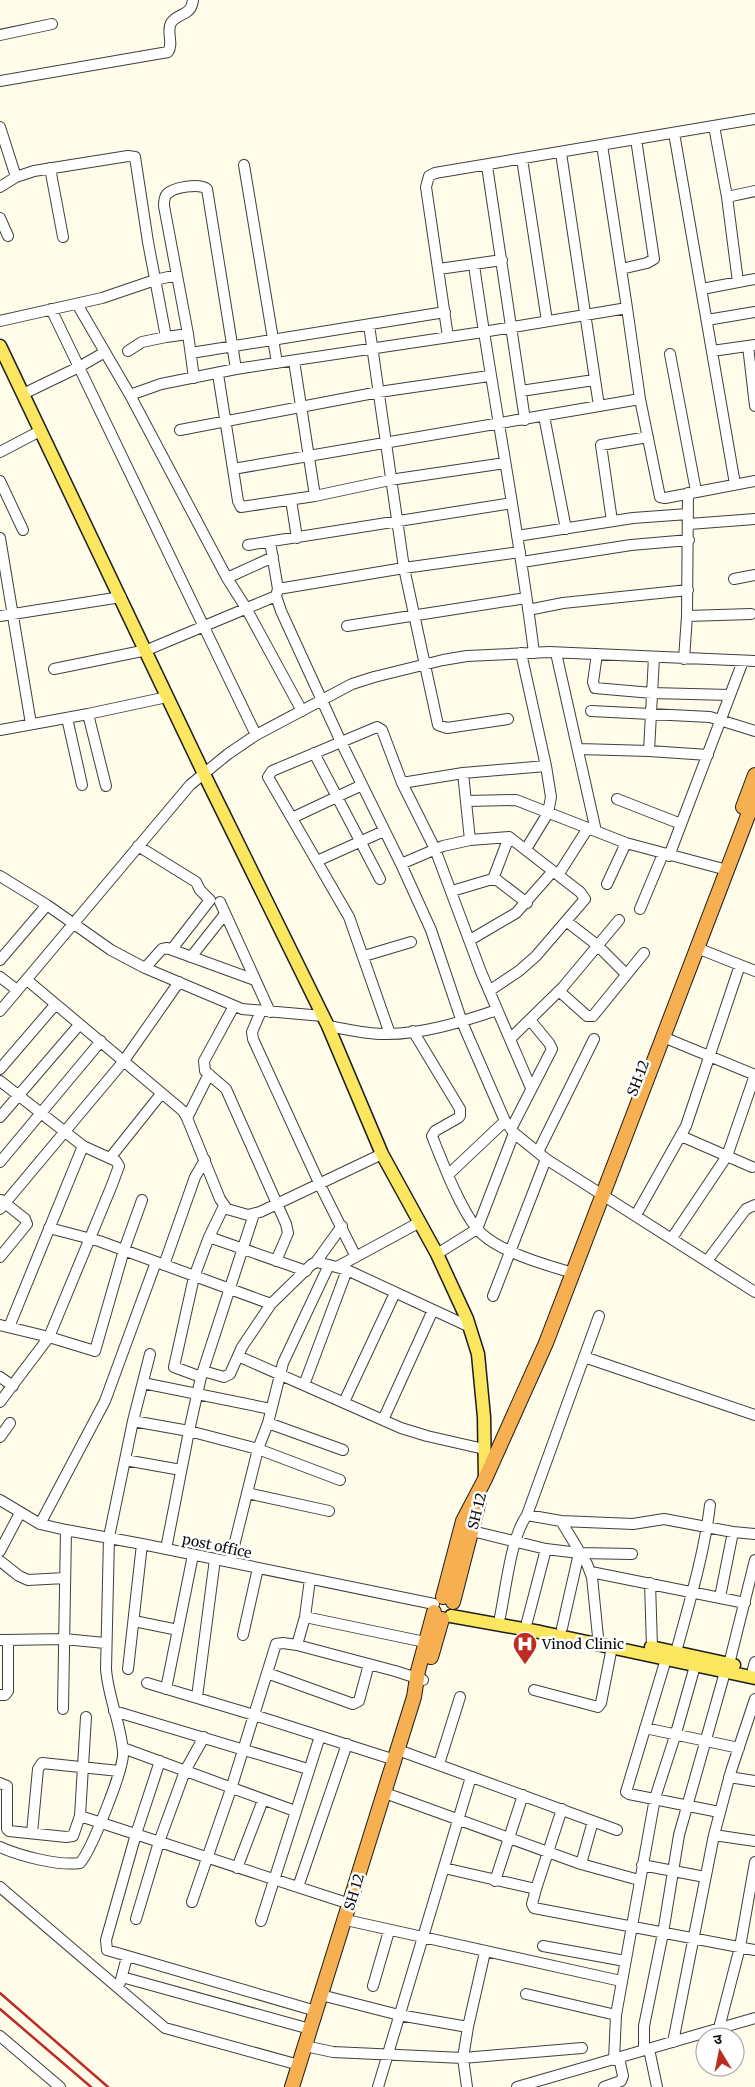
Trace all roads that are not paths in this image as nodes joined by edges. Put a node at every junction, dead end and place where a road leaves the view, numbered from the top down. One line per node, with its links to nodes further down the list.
1 (193, 0): 4 (street)
2 (52, 24): 3 (street)
3 (0, 35)
4 (0, 81)
5 (755, 119): 6 (street)
6 (714, 126): 8 (street); 19 (street)
7 (0, 127): 16 (street)
8 (674, 133): 9 (street); 31 (street)
9 (636, 139): 10 (street); 26 (street)
10 (602, 145): 11 (street); 26 (street)
11 (561, 153): 12 (street); 37 (street)
12 (522, 159): 14 (street); 40 (street)
13 (244, 165): 47 (street)
14 (487, 166): 23 (street); 25 (street)
15 (50, 168): 16 (street); 22 (street); 29 (street)
16 (16, 177): 17 (street)
17 (0, 187)
18 (755, 190): 19 (street)
19 (726, 197): 30 (street)
20 (0, 218): 21 (street)
21 (8, 236)
22 (63, 237)
23 (502, 260): 24 (street); 42 (street)
24 (474, 265): 25 (street); 43 (street)
25 (439, 269): 35 (street)
26 (621, 269): 33 (street)
27 (177, 274): 29 (street); 44 (street); 50 (street)
28 (755, 279): 30 (street)
29 (155, 280): 32 (street); 45 (street)
30 (738, 282): 31 (street)
31 (702, 289): 38 (street)
32 (77, 304): 34 (street); 54 (street)
33 (627, 308): 37 (street); 69 (street)
34 (51, 309): 39 (street); 59 (street)
35 (445, 312): 41 (street); 46 (street)
36 (755, 312): 38 (street)
37 (585, 315): 40 (street); 64 (street)
38 (707, 320): 53 (street)
39 (0, 321)
40 (547, 321): 42 (street)
41 (369, 325): 47 (street); 51 (street)
42 (510, 328): 43 (street); 65 (street)
43 (483, 332): 46 (street); 62 (street)
44 (188, 334): 45 (street); 55 (street)
45 (166, 337): 52 (street)
46 (448, 337): 51 (street)
47 (273, 341): 50 (street); 58 (street)
48 (751, 345): 53 (street); 71 (street)
49 (0, 346): 67 (main road)
50 (232, 347): 55 (street); 60 (street)
51 (372, 350): 57 (street); 66 (street)
52 (128, 351)
53 (712, 351): 88 (street)
54 (105, 352): 59 (street); 68 (street)
55 (191, 353): 63 (street)
56 (670, 354): 89 (street)
57 (294, 361): 58 (street); 72 (street)
58 (277, 363): 60 (street)
59 (79, 367): 67 (street); 123 (street)
60 (236, 370): 61 (street)
61 (218, 374): 63 (street); 75 (street)
62 (489, 376): 66 (street); 76 (street)
63 (194, 378): 68 (street)
64 (594, 380): 65 (street); 70 (street)
65 (521, 391): 74 (street)
66 (380, 392): 72 (street); 80 (street)
67 (23, 394): 78 (main road)
68 (130, 395): 110 (street)
69 (640, 399): 70 (street); 79 (street)
70 (599, 406): 73 (street)
71 (755, 406)
72 (302, 407): 75 (street); 82 (street)
73 (544, 416): 74 (street); 97 (street)
74 (525, 420): 76 (street)
75 (225, 421): 77 (street); 84 (street)
76 (499, 424): 80 (street); 83 (street)
77 (180, 430)
78 (40, 431): 81 (street); 114 (main road)
79 (648, 436): 89 (street); 96 (street)
80 (386, 442): 82 (street); 85 (street)
81 (0, 452)
82 (310, 456): 84 (street); 90 (street)
83 (505, 463): 85 (street); 92 (street)
84 (233, 469): 91 (street)
85 (390, 480): 90 (street); 95 (street)
86 (0, 481): 98 (street)
87 (755, 481): 88 (street)
88 (735, 484): 89 (street)
89 (692, 492): 93 (street)
90 (315, 496): 91 (street)
91 (291, 500): 101 (street)
92 (512, 503): 95 (street); 99 (street)
93 (688, 519): 94 (street); 96 (street); 102 (street)
94 (755, 519)
95 (397, 521): 101 (street); 108 (street)
96 (612, 521): 97 (street)
97 (566, 529): 99 (street)
98 (23, 530)
99 (518, 536): 105 (street)
100 (0, 538): 118 (street)
101 (297, 538): 103 (street)
102 (689, 540): 107 (street); 112 (street)
103 (270, 542): 104 (street); 106 (street)
104 (248, 545)
105 (520, 552): 107 (street); 108 (street)
106 (273, 558): 110 (street); 113 (street)
107 (522, 562): 115 (street)
108 (404, 568): 113 (street); 122 (street)
109 (755, 575): 111 (street)
110 (227, 578): 116 (street)
111 (734, 579)
112 (688, 590): 117 (street); 121 (street)
113 (277, 592): 116 (street); 139 (street)
114 (121, 597): 118 (street); 125 (main road)
115 (526, 598): 117 (street); 122 (street)
116 (246, 608): 123 (street); 140 (street)
117 (528, 610): 128 (street)
118 (12, 614): 120 (street); 147 (street)
119 (751, 614): 121 (street)
120 (0, 616)
121 (687, 616): 131 (street)
122 (414, 617): 124 (street); 134 (street)
123 (203, 626): 125 (street); 150 (street)
124 (347, 626)
125 (146, 650): 135 (street); 138 (main road)
126 (556, 652): 128 (street); 129 (street); 152 (street)
127 (521, 653): 128 (street); 134 (street); 156 (street)
128 (534, 653)
129 (597, 654): 130 (street); 136 (street)
130 (654, 657): 131 (street); 136 (street)
131 (684, 659): 132 (street)
132 (743, 661): 133 (street); 137 (street)
133 (755, 661)
134 (425, 664): 139 (street); 145 (street)
135 (54, 669)
136 (652, 693): 137 (street); 143 (street)
137 (730, 695): 146 (street)
138 (167, 697): 142 (street); 158 (main road)
139 (322, 700): 140 (street); 151 (street)
140 (302, 711): 150 (street)
141 (591, 711): 143 (street)
142 (88, 714): 144 (street); 163 (street)
143 (651, 714): 146 (street); 153 (street)
144 (66, 718): 147 (street); 161 (street)
145 (508, 719)
146 (720, 719): 149 (street); 155 (street)
147 (31, 724): 148 (street)
148 (0, 730)
149 (755, 731)
150 (256, 735): 158 (street)
151 (341, 742): 154 (street); 160 (street); 162 (street)
152 (579, 750): 153 (street); 171 (street)
153 (649, 751): 155 (street)
154 (314, 753): 164 (street); 169 (street)
155 (708, 755): 170 (street)
156 (546, 766): 157 (street); 168 (street)
157 (464, 773): 160 (street); 166 (street)
158 (204, 774): 177 (street); 224 (main road)
159 (755, 775): 183 (highway, SH 12)
160 (402, 783): 178 (street)
161 (82, 785)
162 (362, 785): 164 (street); 172 (street)
163 (106, 786)
164 (337, 797): 169 (street); 175 (street)
165 (617, 799): 170 (street)
166 (467, 801): 168 (street); 174 (street)
167 (753, 806): 183 (highway, SH 12)
168 (548, 813): 171 (street); 179 (street)
169 (292, 818): 181 (street)
170 (681, 824): 180 (street)
171 (592, 829): 176 (street); 184 (street)
172 (384, 830): 175 (street); 182 (street)
173 (510, 837): 174 (street); 179 (street); 186 (street)
174 (470, 840): 178 (street)
175 (360, 842): 181 (street); 187 (street)
176 (626, 843): 180 (street); 188 (street)
177 (138, 846): 197 (street); 202 (street)
178 (435, 849): 182 (street); 189 (street)
179 (526, 849): 184 (street)
180 (666, 855): 183 (street); 193 (street)
181 (317, 861): 204 (street)
182 (401, 864): 225 (street)
183 (723, 869): 201 (highway, SH 12); 258 (highway, SH 12)
184 (555, 873): 191 (street); 196 (street)
185 (0, 876): 192 (street)
186 (493, 879): 189 (street); 191 (street)
187 (380, 880)
188 (607, 884)
189 (452, 891): 198 (street)
190 (220, 902): 194 (street)
191 (527, 903): 198 (street)
192 (47, 905): 197 (street); 206 (street)
193 (640, 909)
194 (225, 914): 205 (street); 213 (street)
195 (619, 920): 200 (street)
196 (566, 921): 200 (street); 216 (street)
197 (74, 925): 208 (street); 212 (street)
198 (470, 940): 216 (street)
199 (411, 942): 204 (street)
200 (597, 946): 210 (street); 217 (street)
201 (697, 948): 207 (street); 229 (highway, SH 12)
202 (172, 949): 205 (street); 208 (street)
203 (644, 953): 210 (street)
204 (364, 956): 228 (street)
205 (191, 957): 213 (street)
206 (0, 960)
207 (740, 965): 209 (street); 233 (street)
208 (144, 968): 214 (street)
209 (755, 971)
210 (626, 974): 217 (street)
211 (0, 977): 215 (street)
212 (27, 980): 215 (street); 218 (street)
213 (255, 980): 222 (street)
214 (179, 982): 219 (street); 234 (street)
215 (17, 990): 221 (street)
216 (490, 991): 220 (street)
217 (559, 991): 223 (street)
218 (55, 1005): 226 (street); 235 (street)
219 (234, 1006): 222 (street); 236 (street)
220 (497, 1010): 225 (street); 230 (street)
221 (0, 1011)
222 (266, 1012): 224 (street); 257 (street)
223 (530, 1020): 230 (street); 238 (street)
224 (326, 1021): 228 (street); 249 (main road)
225 (462, 1022): 227 (street); 244 (street)
226 (79, 1025): 232 (street); 240 (street)
227 (413, 1031): 228 (street); 256 (street)
228 (390, 1034)
229 (663, 1037): 233 (street); 258 (highway, SH 12)
230 (510, 1039): 238 (street)
231 (594, 1039): 248 (street)
232 (101, 1041): 234 (street); 241 (street)
233 (710, 1057): 246 (street); 250 (street)
234 (123, 1062): 239 (street); 245 (street)
235 (0, 1069)
236 (209, 1074): 243 (street); 261 (street)
237 (0, 1081): 240 (street)
238 (531, 1088): 244 (street)
239 (161, 1094): 243 (street); 251 (street)
240 (18, 1095): 241 (street); 242 (street)
241 (40, 1114): 245 (street); 254 (street)
242 (0, 1116)
243 (187, 1118): 253 (street)
244 (510, 1128): 248 (street); 256 (street); 269 (street)
245 (65, 1132): 247 (street); 260 (street)
246 (681, 1136): 250 (street); 265 (street)
247 (83, 1146): 251 (street); 268 (street)
248 (538, 1152): 252 (street)
249 (382, 1154): 257 (street); 266 (main road)
250 (727, 1156): 255 (street); 271 (street)
251 (110, 1158): 272 (street)
252 (546, 1159): 258 (street); 275 (street)
253 (205, 1160): 263 (street); 282 (street)
254 (0, 1162)
255 (752, 1167)
256 (449, 1174): 269 (street)
257 (320, 1185): 261 (street); 267 (street)
258 (599, 1192): 265 (street); 285 (highway, SH 12)
259 (142, 1200): 274 (street)
260 (2, 1204): 277 (street)
261 (278, 1204): 264 (street); 279 (street)
262 (755, 1205): 280 (street)
263 (224, 1206): 264 (street); 270 (street)
264 (254, 1214): 273 (street)
265 (636, 1215): 271 (street)
266 (420, 1222): 276 (main road); 278 (street)
267 (342, 1226): 278 (street); 281 (street)
268 (50, 1228): 272 (street); 294 (street)
269 (477, 1229): 275 (street); 276 (street)
270 (209, 1237): 273 (street); 286 (street)
271 (672, 1238): 280 (street)
272 (89, 1239): 274 (street); 296 (street)
273 (244, 1249): 279 (street); 287 (street)
274 (124, 1250): 282 (street); 296 (street)
275 (509, 1251): 285 (street); 290 (street)
276 (437, 1254): 295 (main road)
277 (0, 1257)
278 (356, 1257): 283 (street)
279 (276, 1261): 284 (street)
280 (707, 1261): 288 (street)
281 (316, 1262): 283 (street); 284 (street)
282 (160, 1264): 286 (street); 331 (street)
283 (338, 1267): 289 (street); 301 (street); 304 (street)
284 (306, 1271): 291 (street)
285 (568, 1272): 322 (highway, SH 12)
286 (194, 1276): 287 (street); 300 (street)
287 (229, 1290): 291 (street); 300 (street)
288 (755, 1292)
289 (395, 1293): 292 (street); 308 (street)
290 (493, 1296)
291 (271, 1304): 298 (street)
292 (433, 1310): 295 (street); 311 (street)
293 (599, 1316): 299 (street)
294 (5, 1326): 296 (street)
295 (470, 1327): 318 (main road)
296 (49, 1337): 305 (street)
297 (150, 1354): 303 (street)
298 (238, 1356): 300 (street); 301 (street)
299 (584, 1357): 310 (street); 329 (street)
300 (202, 1374): 306 (street)
301 (279, 1374): 304 (street); 309 (street)
302 (0, 1377): 305 (street)
303 (143, 1383): 306 (street); 312 (street)
304 (304, 1385): 308 (street)
305 (13, 1386): 307 (street)
306 (198, 1394): 309 (street); 315 (street)
307 (0, 1402)
308 (344, 1402): 311 (street)
309 (271, 1409): 313 (street)
310 (755, 1415)
311 (383, 1420): 318 (street)
312 (133, 1421): 315 (street); 320 (street)
313 (268, 1423): 317 (street); 319 (street)
314 (10, 1424): 316 (street)
315 (189, 1431): 317 (street); 321 (street)
316 (0, 1437)
317 (258, 1449): 323 (street); 324 (street)
318 (484, 1449): 322 (main road)
319 (343, 1450)
320 (125, 1460): 321 (street); 337 (street)
321 (181, 1470): 340 (street)
322 (485, 1479): 334 (highway, SH 12); 359 (highway, SH 12)
323 (340, 1480)
324 (247, 1493): 327 (street); 349 (street)
325 (0, 1500): 328 (street, post office)
326 (710, 1504): 332 (street)
327 (329, 1510)
328 (20, 1513): 331 (street, post office); 342 (street)
329 (527, 1515): 330 (street); 338 (street)
330 (560, 1521): 332 (street); 343 (street)
331 (40, 1524): 333 (street, post office)
332 (708, 1526): 335 (street); 356 (street)
333 (66, 1530): 337 (street, post office); 353 (street)
334 (472, 1531): 338 (street); 359 (highway, SH 12)
335 (733, 1532): 336 (street); 357 (street)
336 (755, 1534)
337 (108, 1537): 339 (street, post office); 371 (street)
338 (515, 1542): 341 (street); 361 (street)
339 (142, 1544): 340 (street, post office); 362 (street)
340 (166, 1549): 345 (street, post office)
341 (546, 1549): 343 (street); 363 (street)
342 (0, 1551)
343 (579, 1553): 344 (street); 351 (street); 364 (street)
344 (632, 1554)
345 (193, 1555): 346 (street, post office); 365 (street)
346 (216, 1559): 349 (street, post office); 388 (street)
347 (755, 1560): 352 (street)
348 (0, 1562): 353 (street)
349 (230, 1562): 350 (street, post office)
350 (258, 1568): 354 (street, post office); 366 (street)
351 (591, 1572): 355 (street); 367 (street)
352 (754, 1572): 358 (street)
353 (65, 1578): 368 (street)
354 (310, 1579): 359 (street, post office); 360 (street)
355 (650, 1583): 356 (street); 374 (street)
356 (693, 1592): 357 (street); 375 (street)
357 (720, 1597): 358 (street)
358 (746, 1602): 378 (street)
359 (445, 1608): 361 (main road); 370 (highway, SH 12); 373 (main road); 382 (highway, SH 12)
360 (305, 1617): 370 (street); 372 (street)
361 (500, 1617): 363 (main road)
362 (134, 1621): 365 (street); 379 (street)
363 (527, 1622): 364 (main road)
364 (562, 1628): 367 (main road)
365 (178, 1630): 384 (street)
366 (243, 1635)
367 (598, 1637): 374 (main road)
368 (64, 1639): 369 (street); 371 (street); 390 (street)
369 (3, 1640): 386 (street)
370 (426, 1642): 382 (highway, SH 12)
371 (105, 1643): 391 (street)
372 (298, 1645): 376 (street); 381 (street)
373 (612, 1647): 374 (main road); 385 (street)
374 (651, 1651): 375 (main road)
375 (671, 1656): 377 (main road); 378 (main road); 395 (street)
376 (369, 1664): 381 (street); 382 (street)
377 (695, 1666): 378 (main road); 396 (street)
378 (727, 1668): 380 (main road); 399 (street)
379 (128, 1669)
380 (754, 1670)
381 (267, 1673): 392 (street)
382 (420, 1679): 404 (highway, SH 12)
383 (147, 1683): 384 (street)
384 (166, 1689): 388 (street)
385 (534, 1690)
386 (0, 1695)
387 (460, 1697): 406 (street)
388 (197, 1698): 392 (street)
389 (755, 1698): 394 (street)
390 (63, 1709)
391 (114, 1712): 398 (street); 401 (street)
392 (254, 1715): 397 (street); 403 (street)
393 (86, 1718): 407 (street)
394 (751, 1724): 402 (street)
395 (645, 1728): 396 (street); 418 (street)
396 (676, 1734): 399 (street); 418 (street)
397 (320, 1736): 400 (street); 408 (street)
398 (204, 1737): 403 (street); 410 (street)
399 (705, 1740): 402 (street); 420 (street)
400 (347, 1744): 404 (street); 449 (street)
401 (122, 1748): 405 (street); 409 (street)
402 (739, 1748): 412 (street)
403 (243, 1750): 408 (street); 415 (street)
404 (396, 1755): 406 (street); 416 (highway, SH 12)
405 (160, 1761): 410 (street); 430 (street)
406 (439, 1764): 411 (street)
407 (84, 1768): 409 (street); 424 (street); 429 (street)
408 (308, 1769): 422 (street)
409 (119, 1771): 427 (street)
410 (184, 1771): 415 (street); 434 (street)
411 (471, 1777): 417 (street); 425 (street)
412 (729, 1777): 413 (street); 423 (street)
413 (755, 1782)
414 (0, 1783): 429 (street)
415 (231, 1789): 419 (street); 437 (street)
416 (384, 1793): 425 (street); 452 (highway, SH 12)
417 (523, 1795): 421 (street); 432 (street)
418 (655, 1798): 420 (street); 440 (street)
419 (263, 1800): 422 (street); 441 (street)
420 (687, 1805): 423 (street); 443 (street)
421 (562, 1809): 426 (street); 436 (street)
422 (295, 1811): 445 (street)
423 (720, 1812): 431 (street)
424 (80, 1816): 427 (street); 429 (street)
425 (458, 1819): 432 (street); 442 (street)
426 (593, 1821): 428 (street); 439 (street)
427 (100, 1823): 430 (street); 435 (street)
428 (617, 1830)
429 (32, 1833)
430 (136, 1834): 434 (street); 465 (street)
431 (714, 1835): 433 (street); 444 (street)
432 (509, 1838): 436 (street); 447 (street)
433 (755, 1841)
434 (159, 1842): 437 (street); 453 (street)
435 (0, 1847)
436 (549, 1853): 439 (street); 450 (street)
437 (206, 1858): 441 (street); 451 (street)
438 (755, 1862): 462 (street)
439 (581, 1864): 446 (street)
440 (642, 1865): 443 (street); 446 (street)
441 (238, 1868): 445 (street)
442 (444, 1868): 447 (street); 459 (street)
443 (673, 1871): 444 (street); 458 (street)
444 (705, 1877): 460 (street)
445 (274, 1879): 449 (street); 455 (street)
446 (639, 1880): 456 (street)
447 (495, 1881): 450 (street)
448 (0, 1887): 470 (street)
449 (298, 1887): 452 (street)
450 (536, 1890): 456 (street)
451 (192, 1902)
452 (350, 1904): 454 (highway, SH 12)
453 (136, 1919)
454 (346, 1920): 457 (street); 472 (highway, SH 12)
455 (261, 1921)
456 (632, 1928): 458 (street); 466 (street)
457 (389, 1931): 459 (street); 469 (street)
458 (663, 1933): 460 (street); 486 (street)
459 (424, 1938): 464 (street); 474 (street)
460 (694, 1939): 462 (street); 483 (street)
461 (543, 1946): 466 (street)
462 (740, 1947): 463 (street); 478 (street)
463 (755, 1950)
464 (485, 1952): 468 (street); 477 (street)
465 (127, 1957): 467 (street); 473 (street)
466 (625, 1961): 468 (street)
467 (122, 1977): 470 (street); 480 (street)
468 (622, 1981): 475 (street)
469 (373, 1986)
470 (119, 1989): 490 (street)
471 (526, 1994): 475 (street)
472 (321, 1995): 473 (highway, SH 12); 474 (street)
473 (316, 2010): 480 (highway, SH 12)
474 (399, 2015): 477 (street); 487 (street)
475 (616, 2015): 489 (street)
476 (755, 2018): 479 (street)
477 (468, 2027): 488 (street)
478 (719, 2027)
479 (723, 2027)
480 (310, 2029): 484 (highway, SH 12)
481 (695, 2035): 483 (street)
482 (0, 2036): 491 (street)
483 (673, 2042): 486 (street)
484 (305, 2046): 487 (street); 490 (highway, SH 12)
485 (582, 2048): 488 (street)
486 (647, 2050): 489 (street); 497 (street)
487 (387, 2055): 488 (street); 493 (street)
488 (463, 2058): 494 (street)
489 (617, 2059): 495 (street); 496 (street)
490 (299, 2065): 492 (highway, SH 12)
491 (60, 2087)
492 (292, 2087)
493 (378, 2087)
494 (467, 2087)
495 (518, 2087)
496 (604, 2087)
497 (656, 2087)

